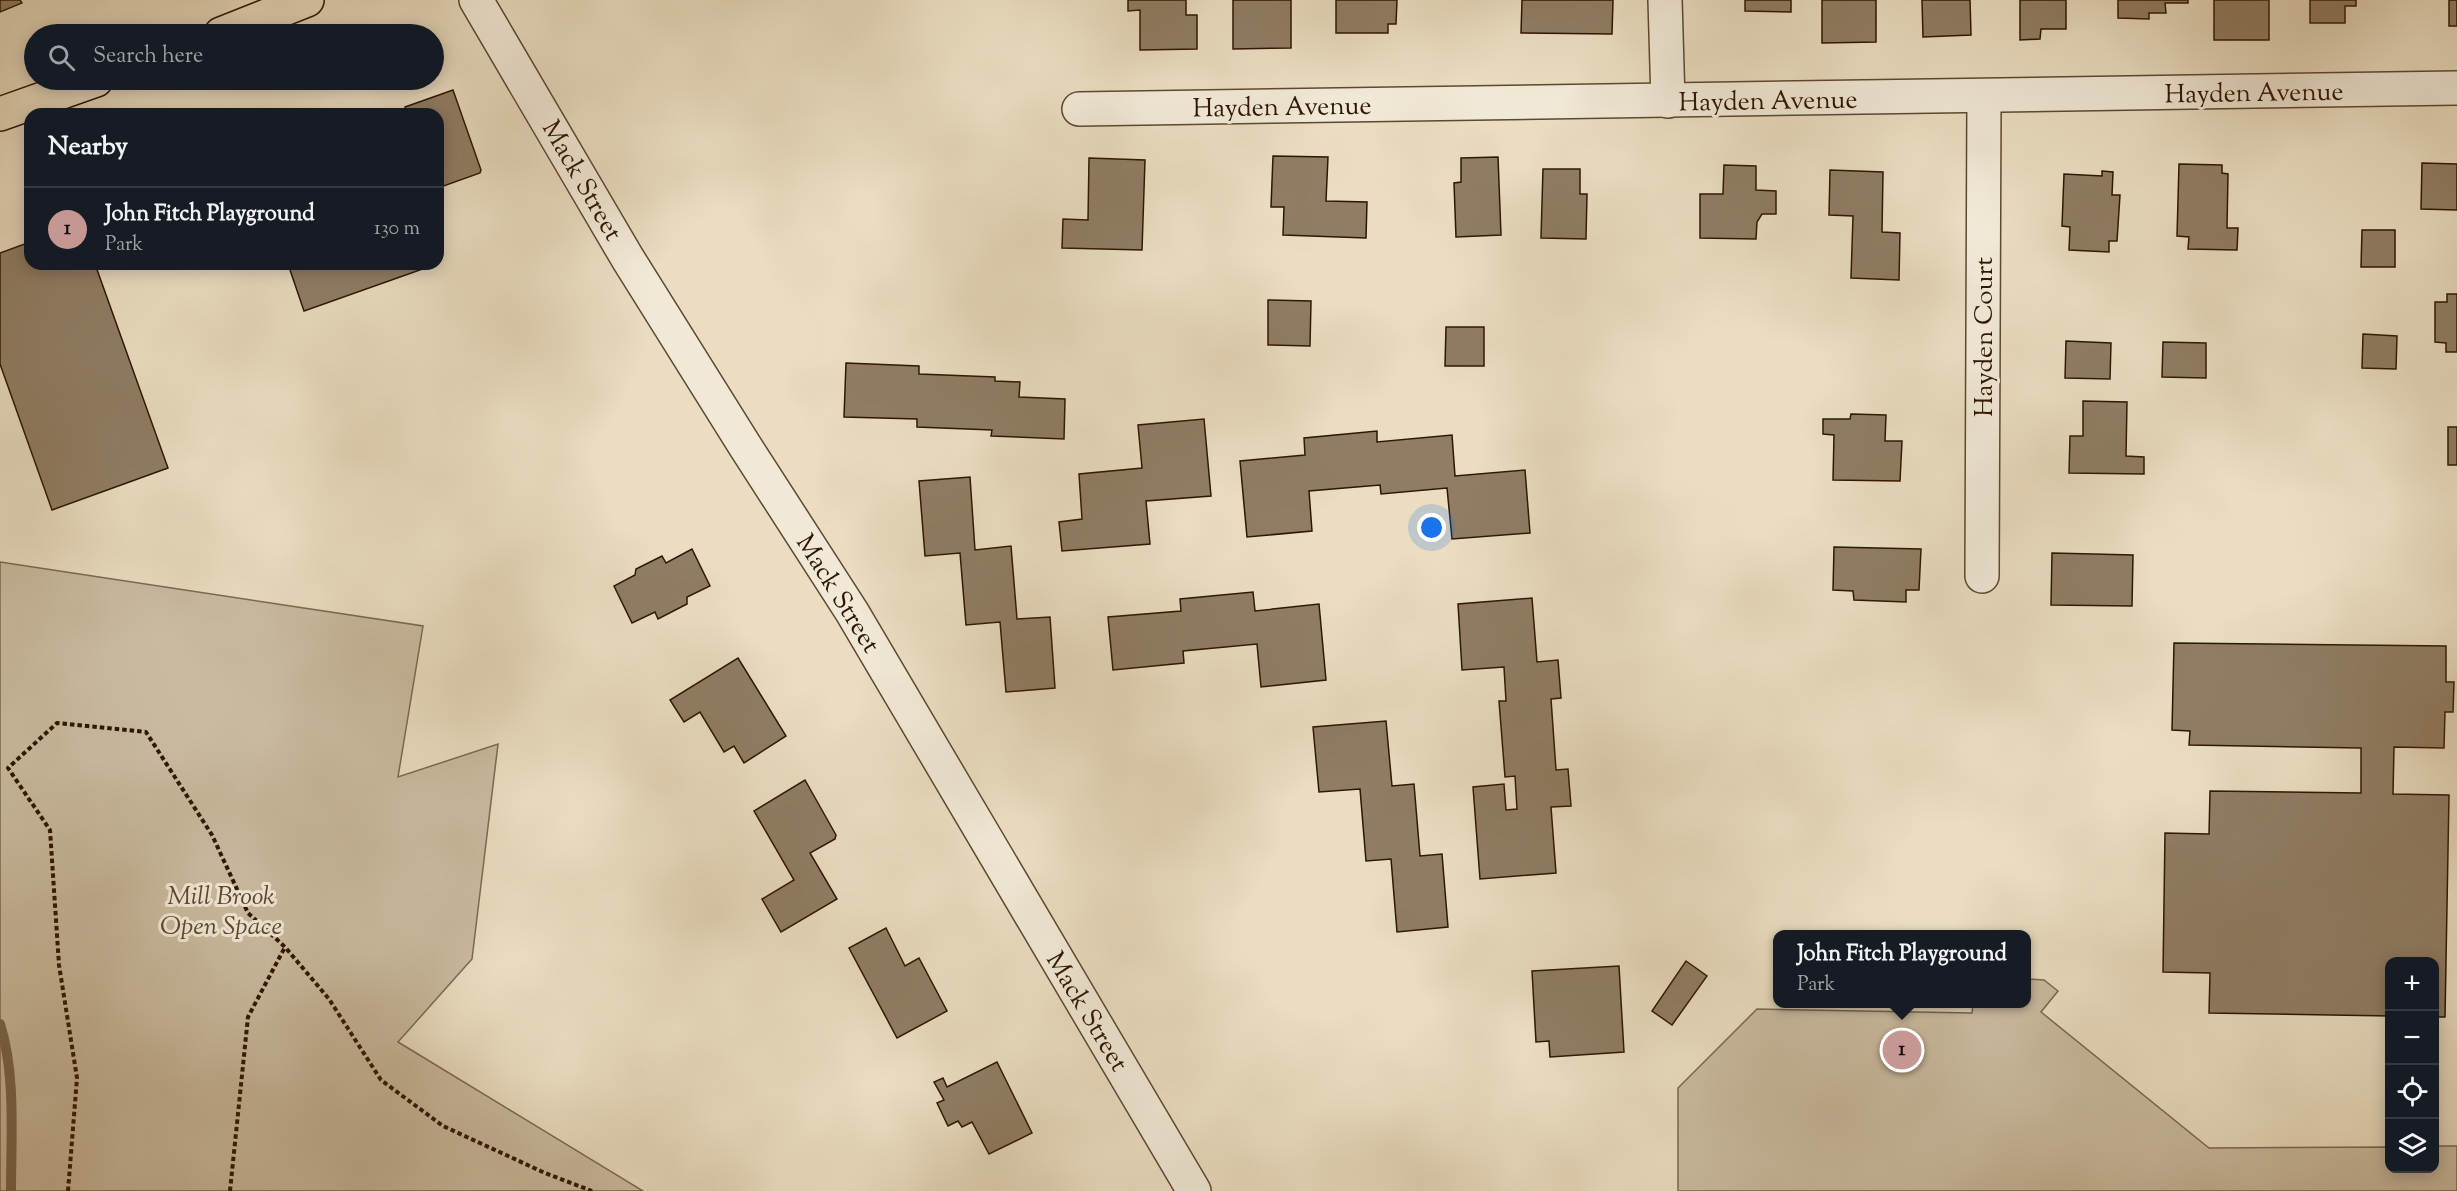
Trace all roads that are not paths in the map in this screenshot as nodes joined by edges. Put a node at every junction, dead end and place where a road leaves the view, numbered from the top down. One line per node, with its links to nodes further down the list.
1 (307, 0): 4 (main road)
2 (476, 0): 13 (street, Mack Street)
3 (1665, 0): 9 (street)
4 (255, 10): 5 (main road)
5 (235, 24)
6 (2457, 88): 8 (street, Hayden Avenue)
7 (68, 90): 11 (main road)
8 (1984, 97): 9 (street, Hayden Avenue); 12 (street, Hayden Court)
9 (1668, 101): 10 (street, Hayden Avenue)
10 (1080, 109)
11 (0, 114)
12 (1982, 576)
13 (1194, 1191)

